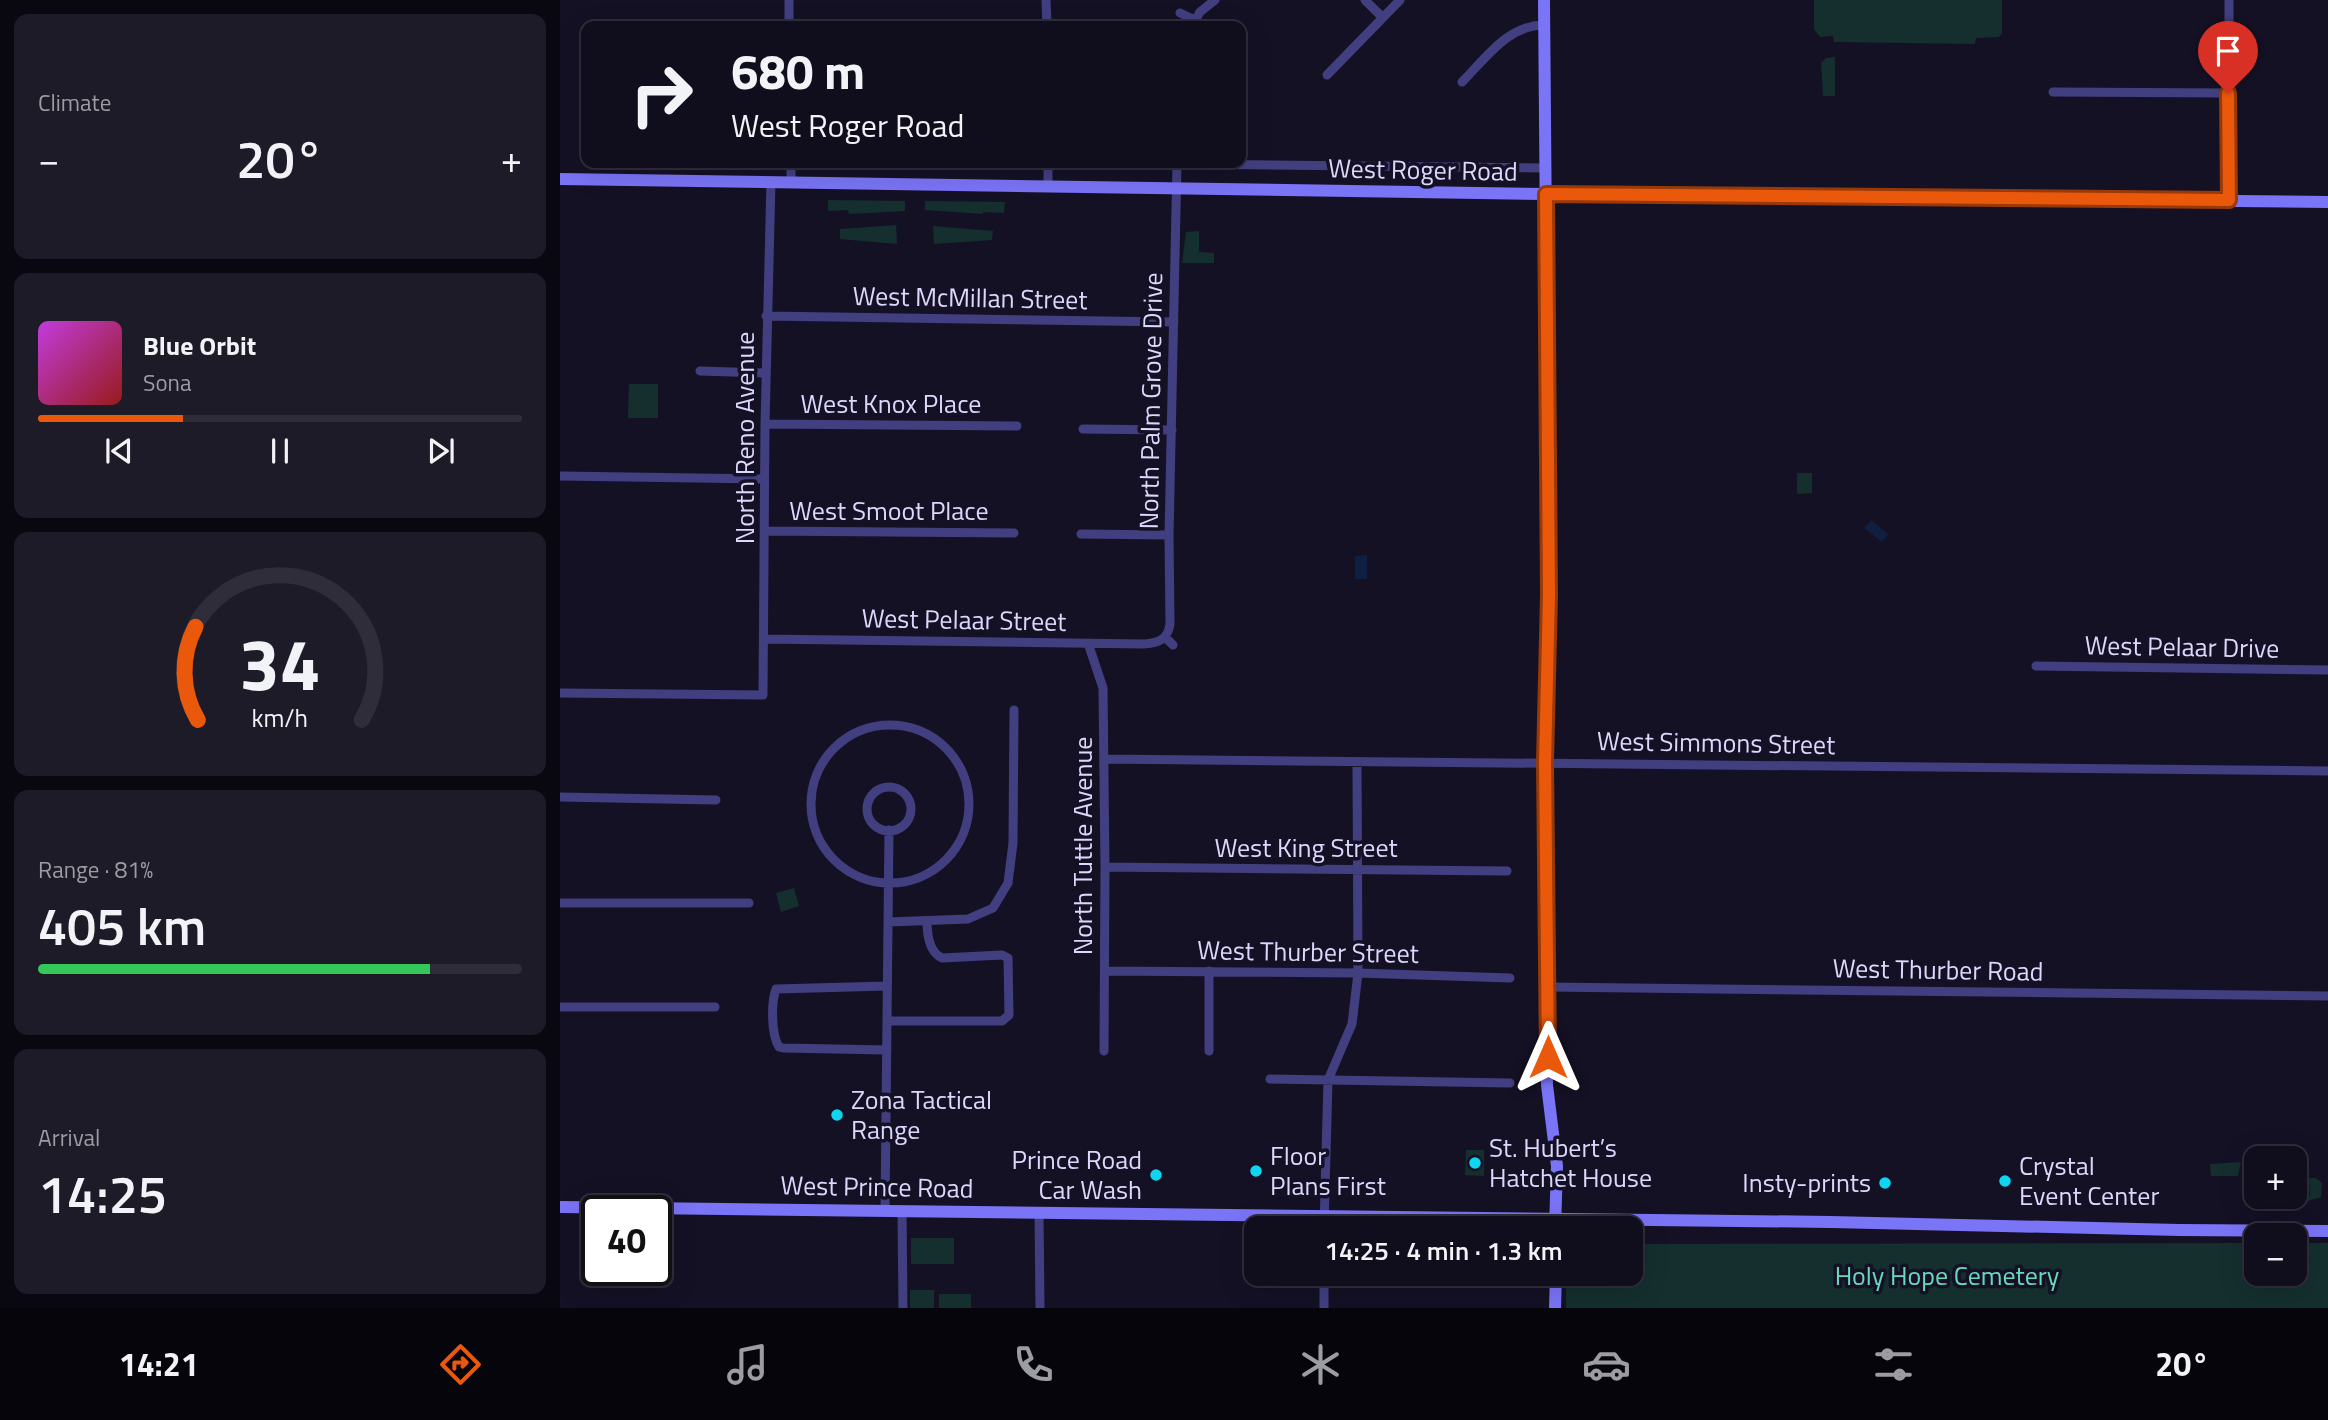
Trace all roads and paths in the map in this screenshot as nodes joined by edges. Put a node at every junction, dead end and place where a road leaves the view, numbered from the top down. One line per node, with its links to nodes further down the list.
1 (789, 0): 10 (street)
2 (1046, 0): 11 (street)
3 (1216, 0): 13 (street)
4 (1365, 0): 9 (street)
5 (1400, 0): 9 (street)
6 (1544, 0): 14 (street)
7 (2230, 0): 18 (street)
8 (1180, 13): 12 (street)
9 (1382, 17): 15 (street)
10 (789, 21)
11 (1047, 21)
12 (1191, 21)
13 (1195, 21)
14 (1544, 25): 16 (street); 23 (street)
15 (1327, 75)
16 (1462, 82)
17 (2053, 92): 18 (street)
18 (2228, 93): 30 (street)
19 (1246, 164): 23 (street, West Roger Road)
20 (791, 168): 26 (street)
21 (1048, 168): 27 (street)
22 (1177, 168): 28 (street, North Palm Grove Drive)
23 (1546, 168): 29 (street)
24 (560, 179): 25 (street, West Roger Road)
25 (771, 181): 26 (street, West Roger Road); 32 (street, North Reno Avenue)
26 (791, 181): 27 (street, West Roger Road)
27 (1048, 186): 28 (street, West Roger Road)
28 (1177, 188): 29 (street, West Roger Road); 33 (street, North Palm Grove Drive)
29 (1546, 194): 30 (street, West Roger Road); 55 (street)
30 (2229, 200): 31 (street, West Roger Road)
31 (2328, 202)
32 (766, 316): 33 (street, West McMillan Street); 35 (street, North Reno Avenue)
33 (1174, 322): 39 (street, North Palm Grove Drive)
34 (700, 371): 35 (street)
35 (766, 373): 36 (street, North Reno Avenue)
36 (765, 424): 37 (street, West Knox Place); 41 (street, North Reno Avenue)
37 (1017, 426)
38 (1083, 429): 39 (street)
39 (1172, 430): 45 (street, North Palm Grove Drive)
40 (560, 476): 41 (street)
41 (764, 479): 42 (street, North Reno Avenue)
42 (765, 531): 43 (street, West Smoot Place); 47 (street, North Reno Avenue)
43 (1014, 533)
44 (1081, 534): 45 (street)
45 (1169, 535): 46 (street, North Palm Grove Drive)
46 (1164, 638): 48 (street, West Pelaar Street); 49 (street)
47 (764, 639): 48 (street, West Pelaar Street); 52 (street, North Reno Avenue)
48 (1088, 643): 54 (street, North Tuttle Avenue)
49 (1173, 645)
50 (2036, 666): 51 (street, West Pelaar Drive)
51 (2328, 670)
52 (560, 693)
53 (1014, 710): 67 (street)
54 (1104, 759): 56 (street, West Simmons Street); 61 (street, North Tuttle Avenue)
55 (1545, 762): 56 (street, West Simmons Street); 57 (street, West Simmons Street); 74 (street)
56 (1357, 763): 62 (street)
57 (2328, 771)
58 (560, 797): 59 (street)
59 (716, 800)
60 (889, 830): 60 (street); 64 (street)
61 (1105, 867): 62 (street, West King Street); 69 (street, North Tuttle Avenue)
62 (1358, 869): 63 (street, West King Street); 71 (street)
63 (1507, 871)
64 (889, 884): 64 (street); 68 (street)
65 (560, 903): 66 (street)
66 (749, 903)
67 (927, 921): 68 (street); 78 (street)
68 (888, 922): 73 (street)
69 (1105, 971): 70 (street, West Thurber Street); 80 (street, North Tuttle Avenue)
70 (1209, 971): 71 (street, West Thurber Street); 81 (street)
71 (1358, 973): 72 (street, West Thurber Street); 83 (street)
72 (1510, 978)
73 (887, 986): 78 (street); 79 (street)
74 (1548, 987): 75 (street, West Thurber Road); 90 (street)
75 (2328, 996)
76 (560, 1007): 77 (street)
77 (715, 1007)
78 (887, 1021): 79 (street)
79 (887, 1050): 86 (street)
80 (1104, 1051)
81 (1209, 1051)
82 (1269, 1079): 83 (street)
83 (1328, 1080): 84 (street); 89 (street)
84 (1510, 1083)
85 (560, 1207): 86 (street, West Prince Road)
86 (885, 1211): 87 (street, West Prince Road)
87 (902, 1211): 88 (street, West Prince Road); 96 (street)
88 (1039, 1212): 91 (street, West Prince Road); 97 (street)
89 (1324, 1216)
90 (1555, 1216)
91 (1244, 1219)
92 (1643, 1225): 93 (street, West Prince Road)
93 (2328, 1231)
94 (1324, 1286): 98 (street)
95 (1556, 1286): 99 (street)
96 (903, 1308)
97 (1040, 1308)
98 (1324, 1308)
99 (1555, 1308)

